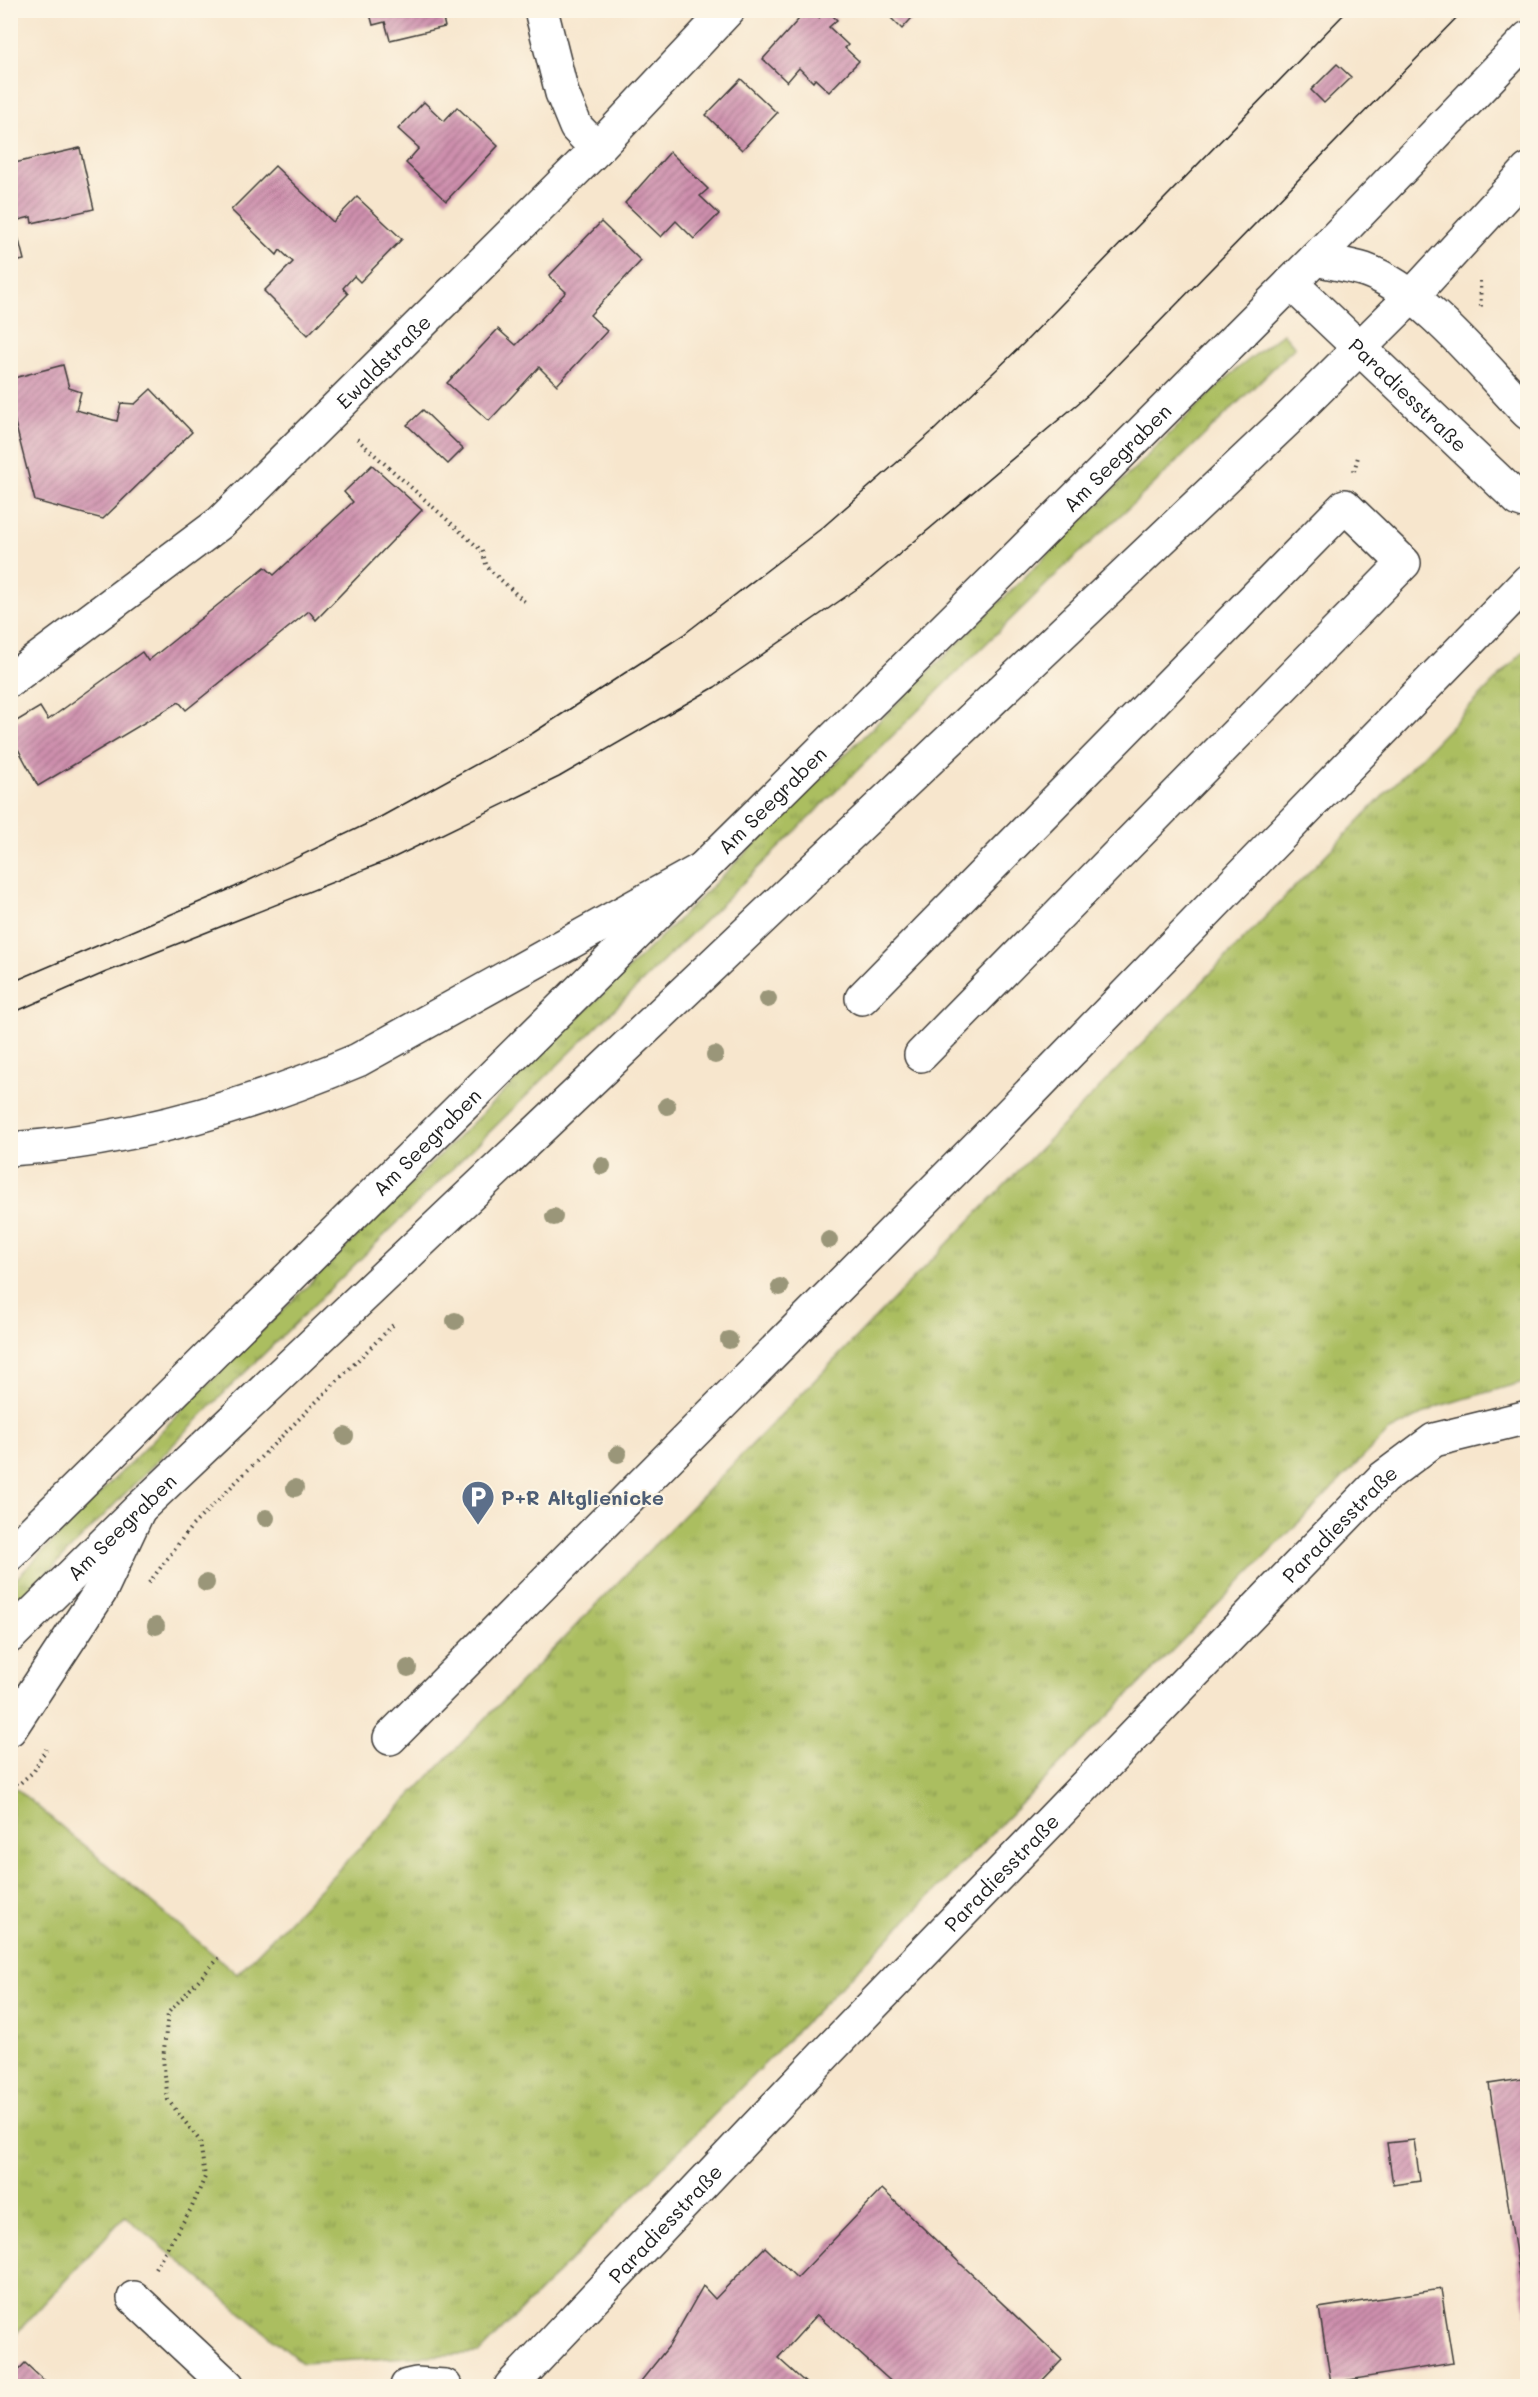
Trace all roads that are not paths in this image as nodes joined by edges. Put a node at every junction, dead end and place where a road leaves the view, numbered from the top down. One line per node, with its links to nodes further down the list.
1 (541, 10): 4 (main road)
2 (728, 10): 4 (main road, Ewaldstraße)
3 (1527, 38): 6 (main road, Am Seegraben)
4 (597, 149): 13 (main road, Ewaldstraße)
5 (1527, 170): 8 (main road, Am Seegraben)
6 (1315, 259): 7 (main road, Am Seegraben); 8 (main road)
7 (1291, 283): 9 (main road, Paradiesstraße); 14 (main road, Am Seegraben)
8 (1412, 296): 9 (main road, Am Seegraben); 10 (main road)
9 (1359, 349): 11 (main road, Paradiesstraße); 19 (main road, Am Seegraben)
10 (1527, 413)
11 (1527, 503)
12 (1527, 581): 23 (main road)
13 (11, 679)
14 (702, 869): 17 (main road); 20 (main road, Am Seegraben)
15 (862, 998): 16 (main road)
16 (921, 1055)
17 (10, 1149)
18 (1527, 1417): 28 (main road, Paradiesstraße)
19 (139, 1509): 21 (main road, Am Seegraben); 22 (main road)
20 (10, 1554)
21 (10, 1636)
22 (10, 1729)
23 (390, 1738)
24 (134, 2298): 25 (main road)
25 (228, 2386)
26 (407, 2386): 27 (main road)
27 (445, 2386)
28 (511, 2386)

